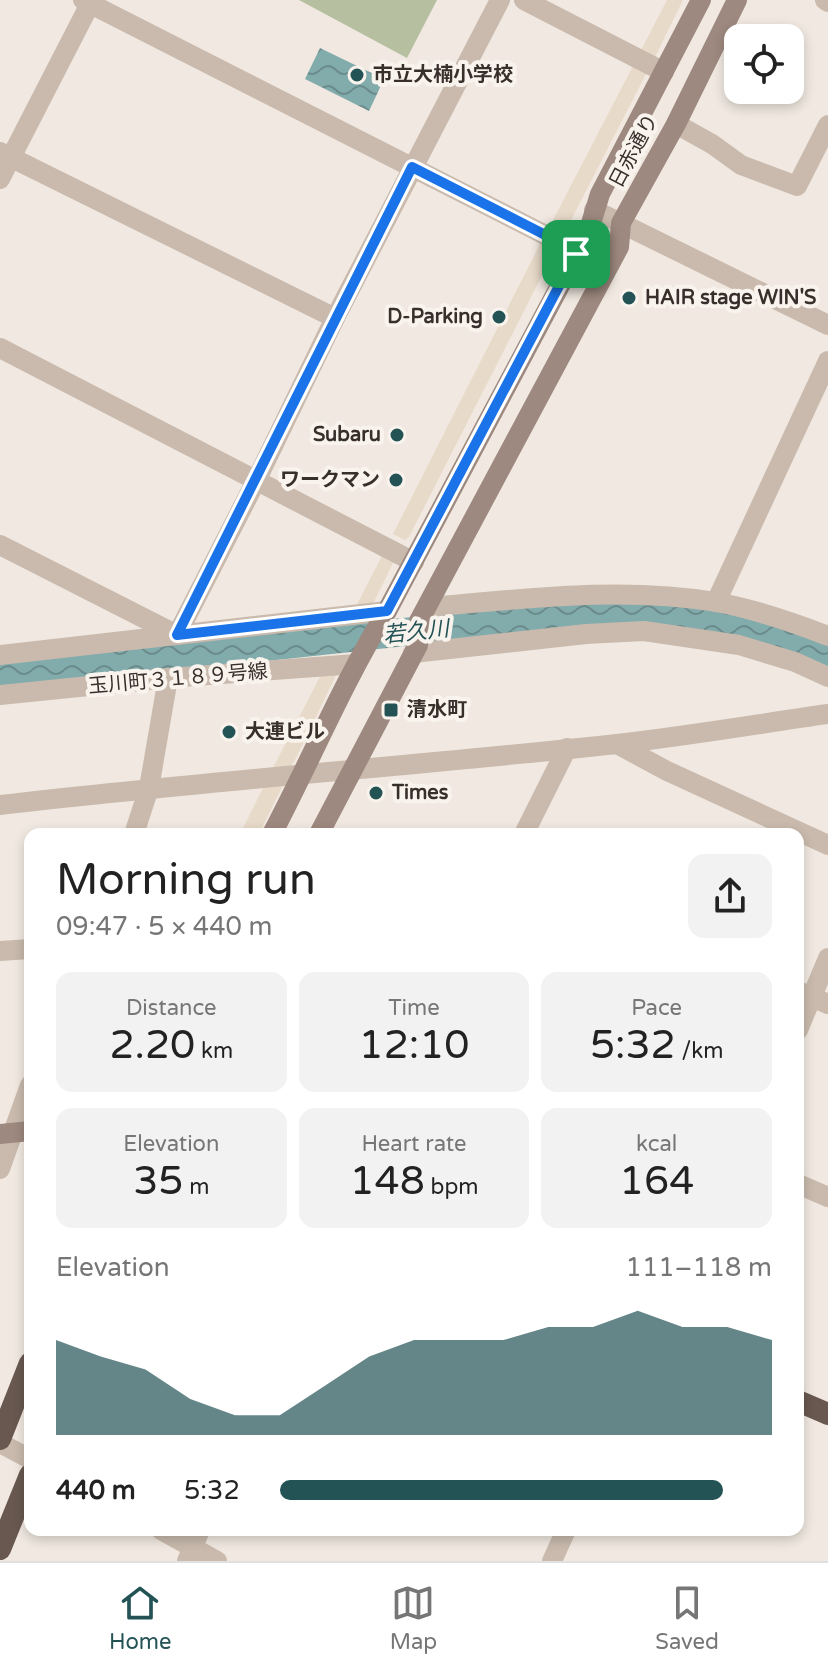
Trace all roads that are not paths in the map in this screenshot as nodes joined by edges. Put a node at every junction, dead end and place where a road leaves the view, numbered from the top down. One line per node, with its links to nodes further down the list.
1 (500, 0): 10 (street)
2 (524, 0): 6 (street)
3 (701, 0): 6 (main road, 日赤通り)
4 (737, 0): 7 (main road, 日赤通り)
5 (88, 1): 9 (street); 10 (street)
6 (664, 72): 12 (main road, 日赤通り)
7 (676, 124): 8 (street); 13 (main road, 日赤通り)
8 (828, 125)
9 (6, 155): 11 (street); 15 (street)
10 (412, 167): 14 (street); 15 (street)
11 (0, 179)
12 (594, 210): 13 (street); 14 (main road, 日赤通り)
13 (621, 223): 16 (street); 24 (main road, 日赤通り)
14 (576, 254): 21 (main road, 日赤通り)
15 (335, 318): 19 (street)
16 (828, 325)
17 (0, 348): 19 (street)
18 (828, 361): 22 (street)
19 (257, 479): 21 (street); 25 (street)
20 (0, 545): 25 (street)
21 (414, 562): 23 (main road, 日赤通り)
22 (716, 602): 24 (street); 26 (street)
23 (387, 611): 25 (street, 玉川町３１８９号線); 29 (main road, 日赤通り)
24 (423, 614): 27 (main road)
25 (177, 635): 28 (street, 玉川町３１８９号線)
26 (828, 636)
27 (416, 649): 30 (street); 36 (main road)
28 (0, 655)
29 (359, 658): 31 (street, 玉川町３１８９号線); 37 (main road, 日赤通り)
30 (828, 677)
31 (168, 678): 32 (street, 玉川町３１８９号線); 38 (street)
32 (0, 695)
33 (828, 714): 34 (street)
34 (617, 744): 35 (street); 44 (street)
35 (567, 748): 36 (street); 43 (street)
36 (351, 770): 37 (street); 42 (main road)
37 (303, 776): 38 (street); 41 (main road, 日赤通り)
38 (149, 788): 39 (street); 40 (street)
39 (0, 805)
40 (136, 828)
41 (275, 828)
42 (322, 828)
43 (527, 828)
44 (791, 828)
45 (804, 834): 46 (street)
46 (828, 845)
47 (24, 949): 48 (street)
48 (0, 951)
49 (828, 958): 50 (street)
50 (813, 997): 51 (street)
51 (804, 1017)
52 (24, 1103): 53 (street)
53 (14, 1132): 54 (street)
54 (0, 1169)
55 (804, 1187): 56 (street)
56 (828, 1197)
57 (24, 1379): 60 (highway)
58 (804, 1404): 59 (highway)
59 (828, 1414)
60 (0, 1441): 61 (street)
61 (24, 1455)
62 (24, 1490): 66 (highway)
63 (173, 1536): 65 (street)
64 (563, 1536): 68 (street)
65 (193, 1546): 67 (street)
66 (0, 1549)
67 (217, 1561)
68 (552, 1561)

